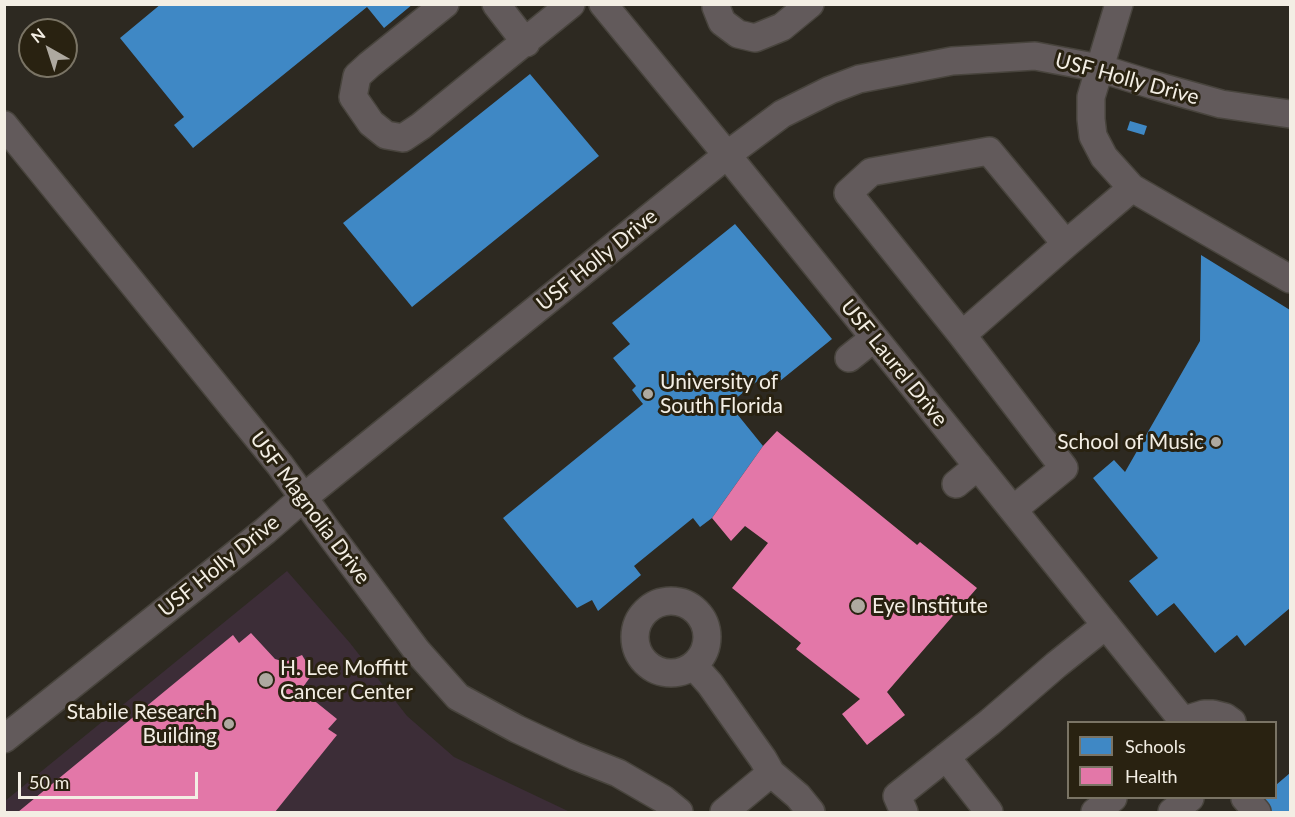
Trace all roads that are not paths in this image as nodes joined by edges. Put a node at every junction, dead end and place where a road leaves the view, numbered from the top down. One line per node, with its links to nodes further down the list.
1 (445, 4): 8 (street)
2 (495, 4): 8 (street)
3 (572, 4): 8 (street)
4 (603, 4): 12 (street, USF Laurel Drive)
5 (717, 4): 6 (street)
6 (810, 4)
7 (1119, 4): 9 (street)
8 (526, 42)
9 (1099, 68): 10 (street, USF Holly Drive); 12 (street, USF Holly Drive); 13 (street)
10 (1290, 114)
11 (4, 124): 21 (street, USF Magnolia Drive)
12 (727, 155): 17 (street, USF Laurel Drive); 21 (street, USF Holly Drive)
13 (1132, 188): 14 (street); 15 (street)
14 (1066, 244): 16 (street); 16 (street)
15 (1290, 279)
16 (962, 335): 22 (street)
17 (874, 338): 18 (street); 19 (street, USF Laurel Drive)
18 (849, 358)
19 (978, 466): 20 (street); 22 (street, USF Laurel Drive)
20 (956, 484)
21 (303, 498): 28 (street, USF Holly Drive); 34 (street, USF Magnolia Drive)
22 (1014, 509): 23 (street, USF Laurel Drive)
23 (1106, 625): 25 (street, USF Laurel Drive); 29 (street)
24 (694, 666): 30 (street)
25 (1183, 721)
26 (1186, 721): 27 (street, USF Laurel Drive)
27 (1230, 721)
28 (4, 739)
29 (946, 757): 37 (street); 38 (street)
30 (771, 773): 35 (street); 36 (street)
31 (1112, 799): 39 (street)
32 (1189, 799): 40 (street)
33 (1246, 799): 41 (street)
34 (679, 813)
35 (724, 813)
36 (811, 813)
37 (904, 813)
38 (989, 813)
39 (1095, 813)
40 (1172, 813)
41 (1257, 813)

